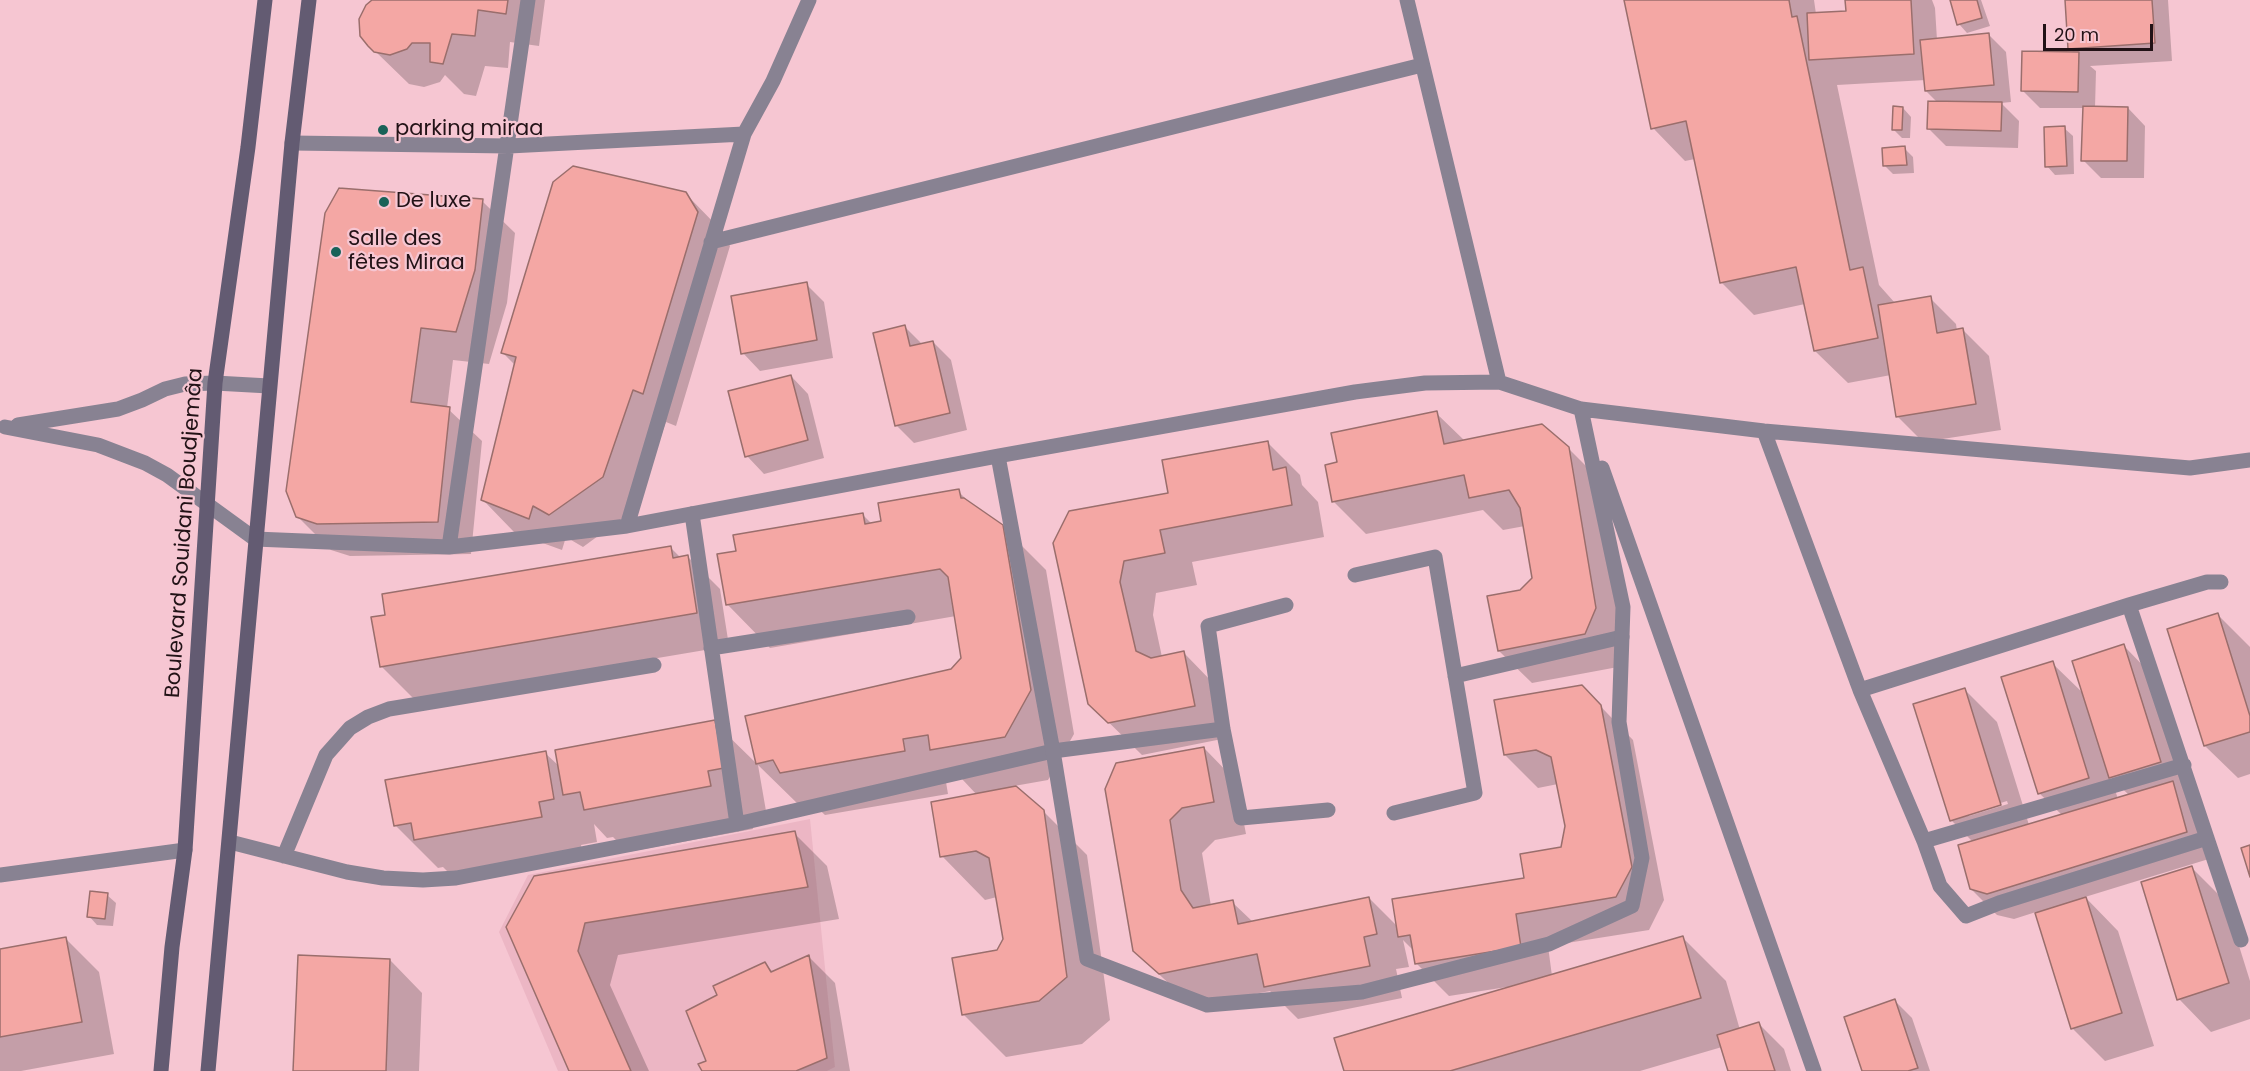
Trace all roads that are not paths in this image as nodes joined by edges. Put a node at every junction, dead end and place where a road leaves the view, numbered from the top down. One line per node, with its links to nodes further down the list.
1 (265, 0): 12 (main road, Boulevard Souidani Boudjemâa)
2 (309, 0): 8 (main road)
3 (528, 0): 9 (street)
4 (809, 0): 7 (street)
5 (1407, 0): 6 (street)
6 (1422, 65): 10 (street); 11 (street)
7 (744, 134): 9 (street); 10 (street)
8 (292, 143): 9 (street); 13 (main road)
9 (509, 146): 23 (street)
10 (711, 242): 21 (street)
11 (1499, 382): 14 (street); 17 (street)
12 (215, 383): 13 (street); 15 (street); 19 (main road, Boulevard Souidani Boudjemâa)
13 (269, 386): 22 (main road)
14 (1581, 409): 16 (street); 29 (street); 49 (street)
15 (3, 427): 19 (street)
16 (1764, 431): 18 (street); 33 (street)
17 (998, 456): 20 (street); 35 (street)
18 (2250, 460)
19 (208, 504): 22 (street); 43 (main road, Boulevard Souidani Boudjemâa)
20 (692, 514): 21 (street); 30 (street)
21 (627, 526): 23 (street)
22 (255, 539): 23 (street); 42 (main road)
23 (449, 547)
24 (1355, 575): 32 (street)
25 (2221, 582): 27 (street)
26 (1286, 605): 34 (street)
27 (2129, 605): 33 (street); 36 (street)
28 (908, 617): 30 (street)
29 (1622, 637): 32 (street); 35 (street)
30 (711, 648): 39 (street)
31 (654, 665): 44 (street)
32 (1455, 676): 38 (street)
33 (1860, 690): 41 (street)
34 (1223, 729): 35 (street); 37 (street)
35 (1053, 751): 39 (street)
36 (2184, 765): 40 (street); 41 (street)
37 (1328, 810)
38 (1394, 813)
39 (737, 824): 44 (street)
40 (2207, 838): 41 (street); 46 (street)
41 (1924, 841)
42 (230, 842): 44 (street); 48 (main road)
43 (185, 850): 45 (street); 47 (main road, Boulevard Souidani Boudjemâa)
44 (284, 856)
45 (0, 875)
46 (2241, 940)
47 (161, 1071)
48 (208, 1071)
49 (1814, 1071)

